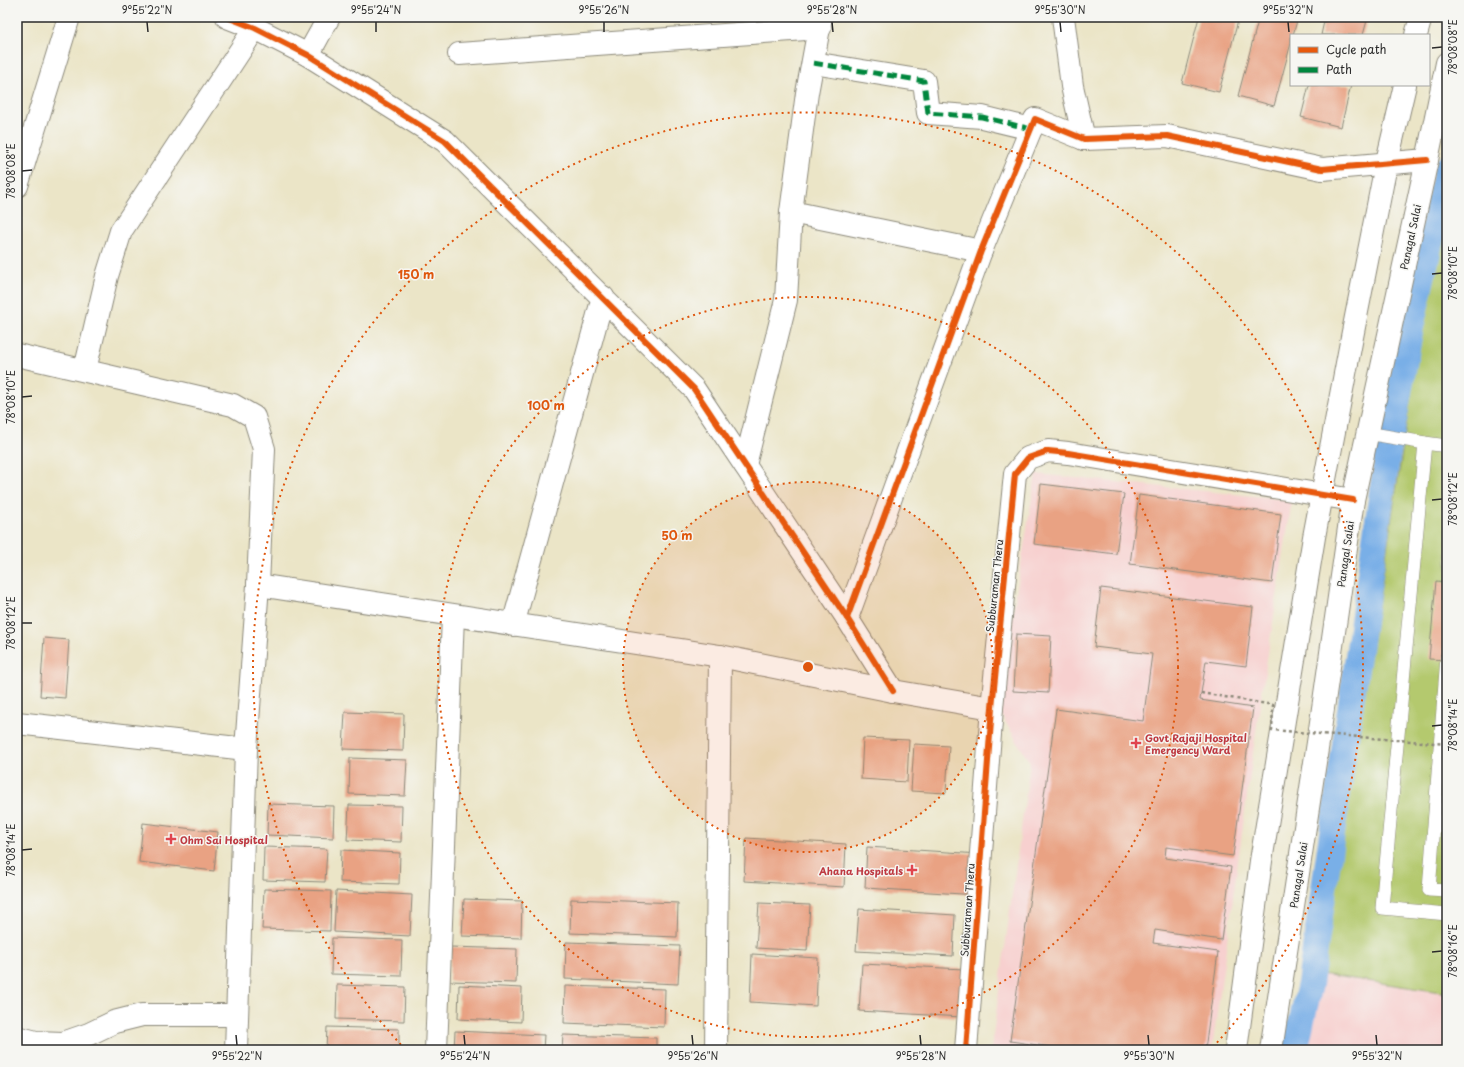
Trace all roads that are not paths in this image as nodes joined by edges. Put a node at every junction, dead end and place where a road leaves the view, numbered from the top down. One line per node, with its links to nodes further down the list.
1 (69, 17): 18 (street)
2 (227, 17): 7 (street)
3 (330, 17): 10 (street)
4 (1063, 17): 15 (street)
5 (1420, 17): 8 (street)
6 (820, 23): 9 (street); 11 (street)
7 (255, 28): 10 (street); 23 (street)
8 (1416, 34)
9 (459, 54)
10 (308, 55): 21 (street)
11 (813, 63): 14 (street); 19 (street)
12 (1447, 63): 16 (street, Panagal Salai)
13 (1405, 86): 17 (street)
14 (1031, 129): 15 (street); 20 (street)
15 (1084, 139): 17 (street)
16 (1427, 160): 17 (street); 24 (street, Panagal Salai)
17 (1386, 164): 28 (street)
18 (17, 186)
19 (792, 212): 20 (street); 27 (street)
20 (981, 251): 32 (street)
21 (604, 297): 27 (street); 33 (street)
22 (17, 355): 23 (street)
23 (85, 370): 30 (street)
24 (1374, 434): 25 (lane); 29 (street, Panagal Salai)
25 (1425, 443): 26 (lane); 41 (lane)
26 (1447, 446)
27 (745, 465): 32 (street)
28 (1322, 495): 29 (street, Subburaman Theru); 37 (street, Subburaman Theru); 48 (street)
29 (1353, 500): 49 (street, Panagal Salai)
30 (258, 585): 31 (street); 39 (street)
31 (453, 616): 33 (street); 45 (street)
32 (847, 618): 36 (street)
33 (513, 625): 34 (street)
34 (720, 656): 36 (street); 46 (street)
35 (1447, 657): 40 (lane)
36 (893, 691): 37 (street)
37 (992, 708): 47 (street, Subburaman Theru)
38 (17, 723): 39 (street)
39 (246, 749): 42 (street)
40 (1447, 891)
41 (1447, 914)
42 (237, 1015): 43 (street); 44 (street)
43 (17, 1037)
44 (236, 1050)
45 (436, 1050)
46 (716, 1050)
47 (966, 1050)
48 (1236, 1050)
49 (1271, 1050)

